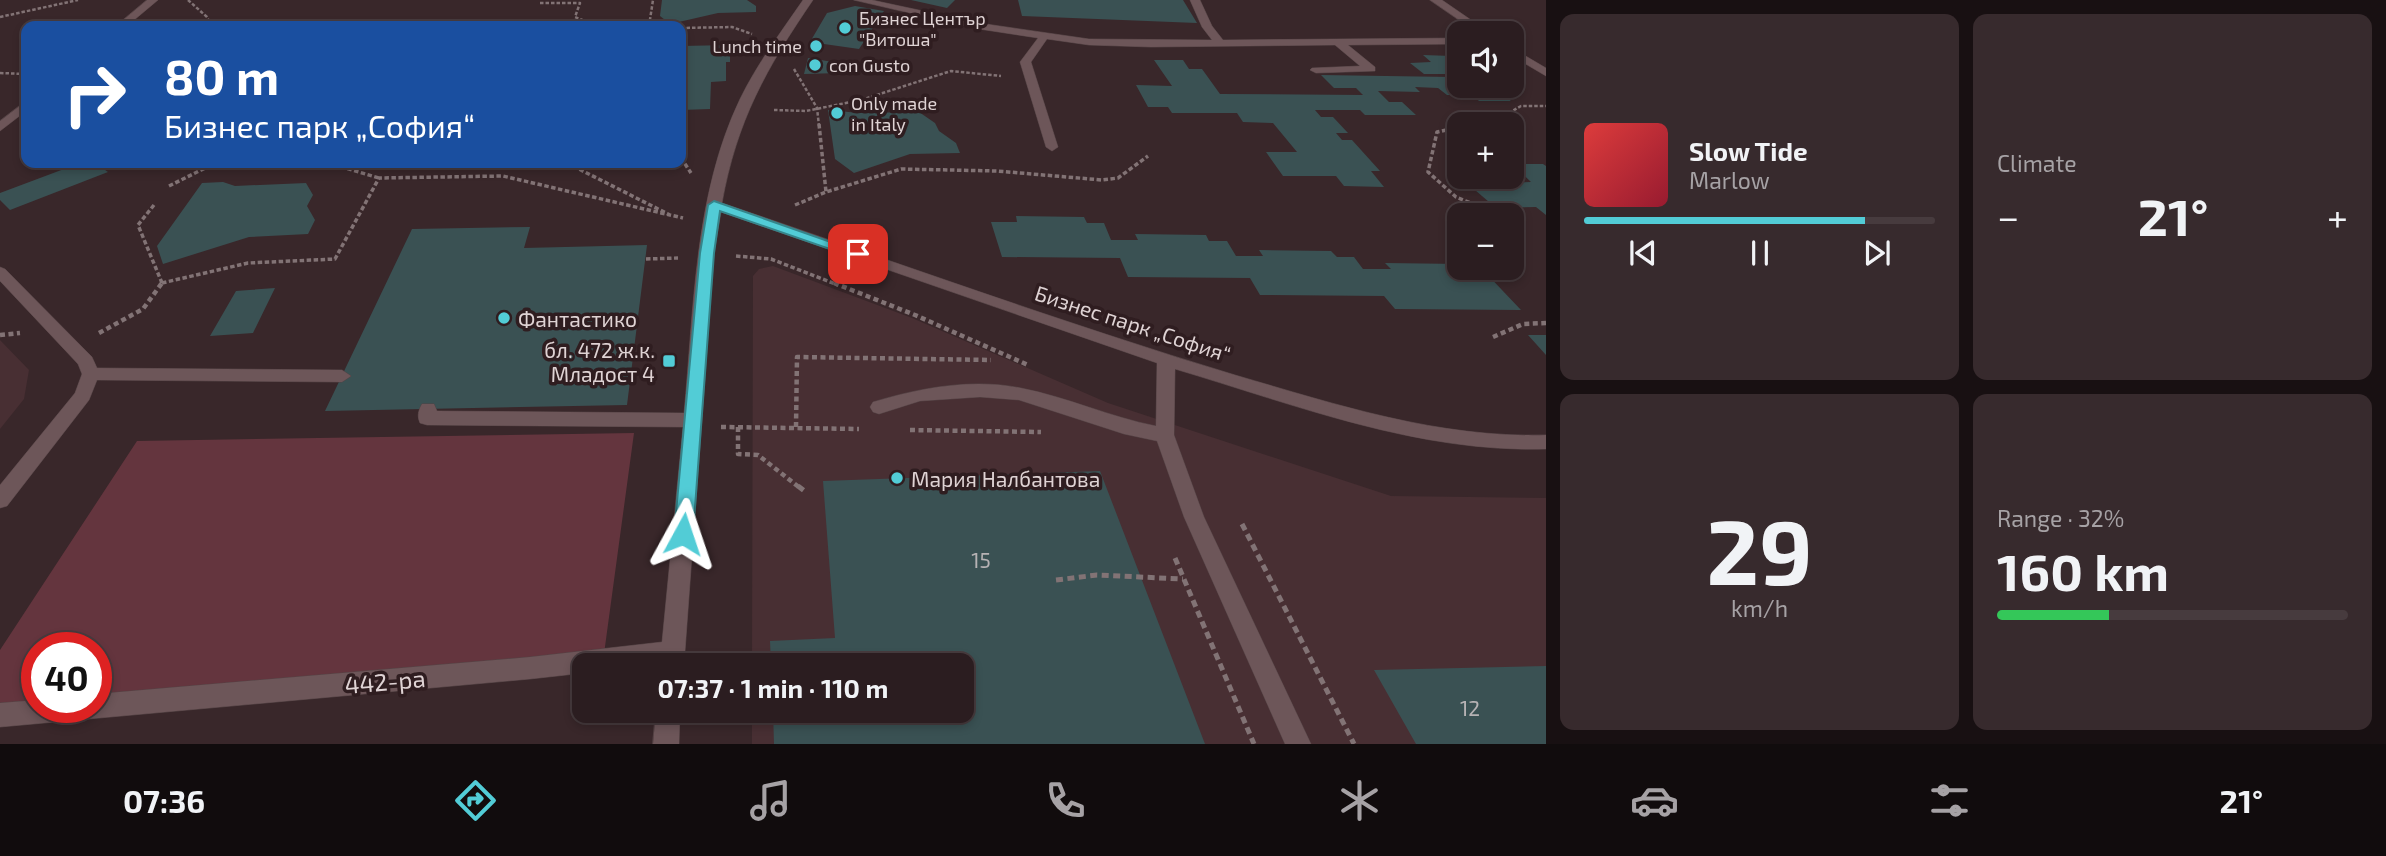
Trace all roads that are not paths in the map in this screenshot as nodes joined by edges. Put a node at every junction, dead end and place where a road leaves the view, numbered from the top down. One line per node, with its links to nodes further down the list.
1 (153, 0): 6 (street)
2 (808, 0): 18 (street)
3 (859, 0): 8 (street)
4 (1195, 0): 11 (street)
5 (1435, 0): 7 (street)
6 (127, 21)
7 (1467, 21)
8 (1043, 38): 11 (street); 17 (street)
9 (1447, 41): 10 (street)
10 (1339, 43): 11 (street); 13 (street)
11 (1221, 44)
12 (1524, 59): 14 (street)
13 (1316, 70)
14 (1546, 73)
15 (21, 109): 16 (street)
16 (0, 127)
17 (1052, 147)
18 (714, 205): 20 (street, Бизнес парк „София“); 25 (street)
19 (0, 272): 21 (street)
20 (1166, 360): 26 (street); 27 (street, Бизнес парк „София“)
21 (91, 374): 22 (street); 28 (street)
22 (342, 376)
23 (878, 407): 26 (street)
24 (428, 409): 25 (street)
25 (693, 420): 29 (street)
26 (1165, 435): 36 (street)
27 (1546, 442)
28 (0, 500)
29 (674, 653)
30 (572, 665): 31 (street, 442-ра)
31 (112, 705)
32 (21, 713): 33 (street)
33 (0, 715)
34 (667, 723): 35 (street)
35 (666, 744)
36 (1298, 744)

